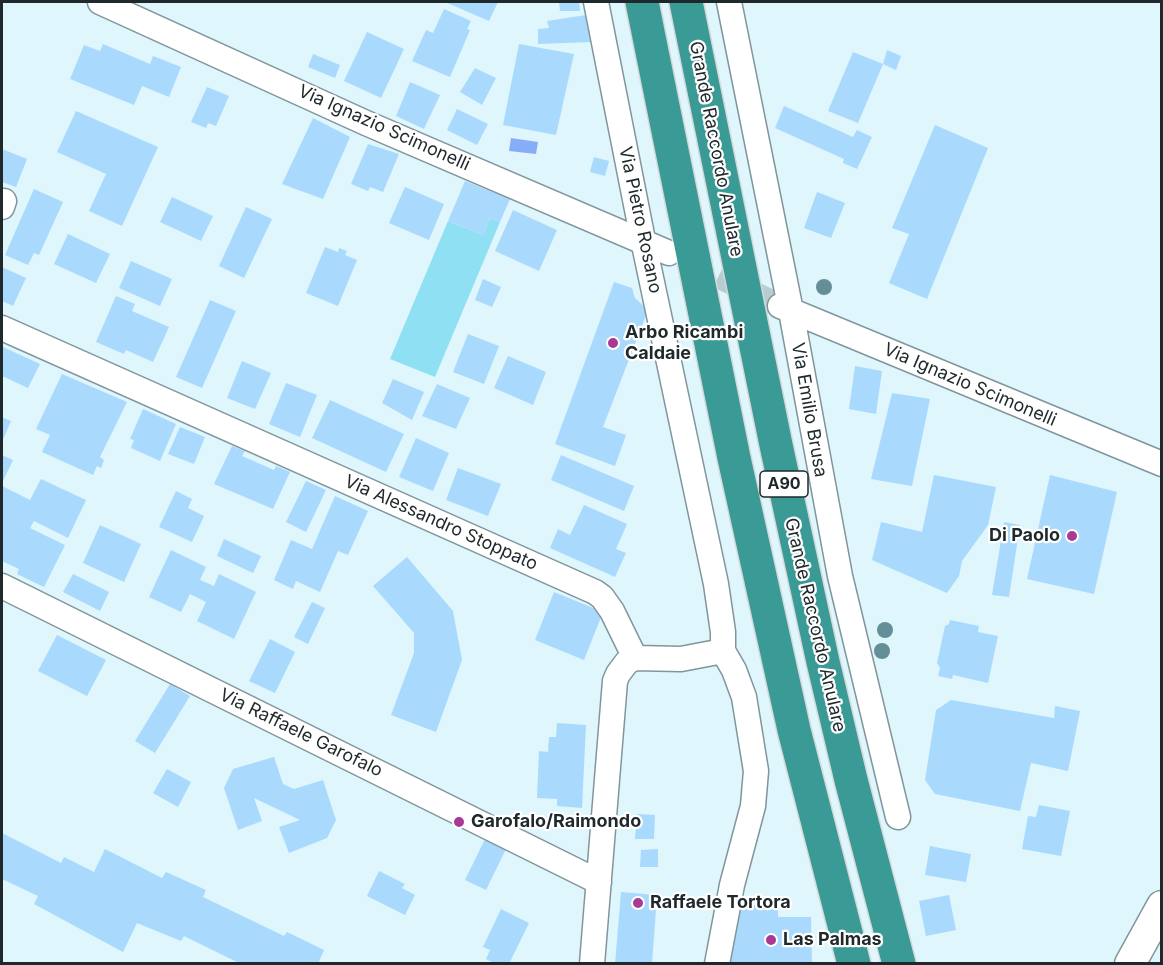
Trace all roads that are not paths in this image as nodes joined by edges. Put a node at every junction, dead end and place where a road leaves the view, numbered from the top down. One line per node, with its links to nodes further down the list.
1 (100, 2): 6 (street, Via Ignazio Scimonelli)
2 (596, 2): 6 (street, Via Pietro Rosano)
3 (642, 2): 19 (highway, A90)
4 (687, 2): 20 (highway, Grande Raccordo Anulare / A90)
5 (729, 2): 8 (street, Via Emilio Brusa)
6 (643, 240): 7 (street, Via Ignazio Scimonelli); 12 (street, Via Pietro Rosano)
7 (669, 253)
8 (785, 308): 10 (street, Via Ignazio Scimonelli); 14 (street, Via Emilio Brusa)
9 (2, 328): 13 (street, Via Alessandro Stoppato)
10 (1161, 464)
11 (2, 586): 15 (street, Via Raffaele Garofalo)
12 (723, 651): 13 (street); 18 (street)
13 (634, 658): 15 (street)
14 (898, 817)
15 (599, 882): 17 (street)
16 (1161, 906): 21 (street)
17 (592, 963)
18 (717, 963)
19 (854, 963)
20 (900, 963)
21 (1130, 963)

